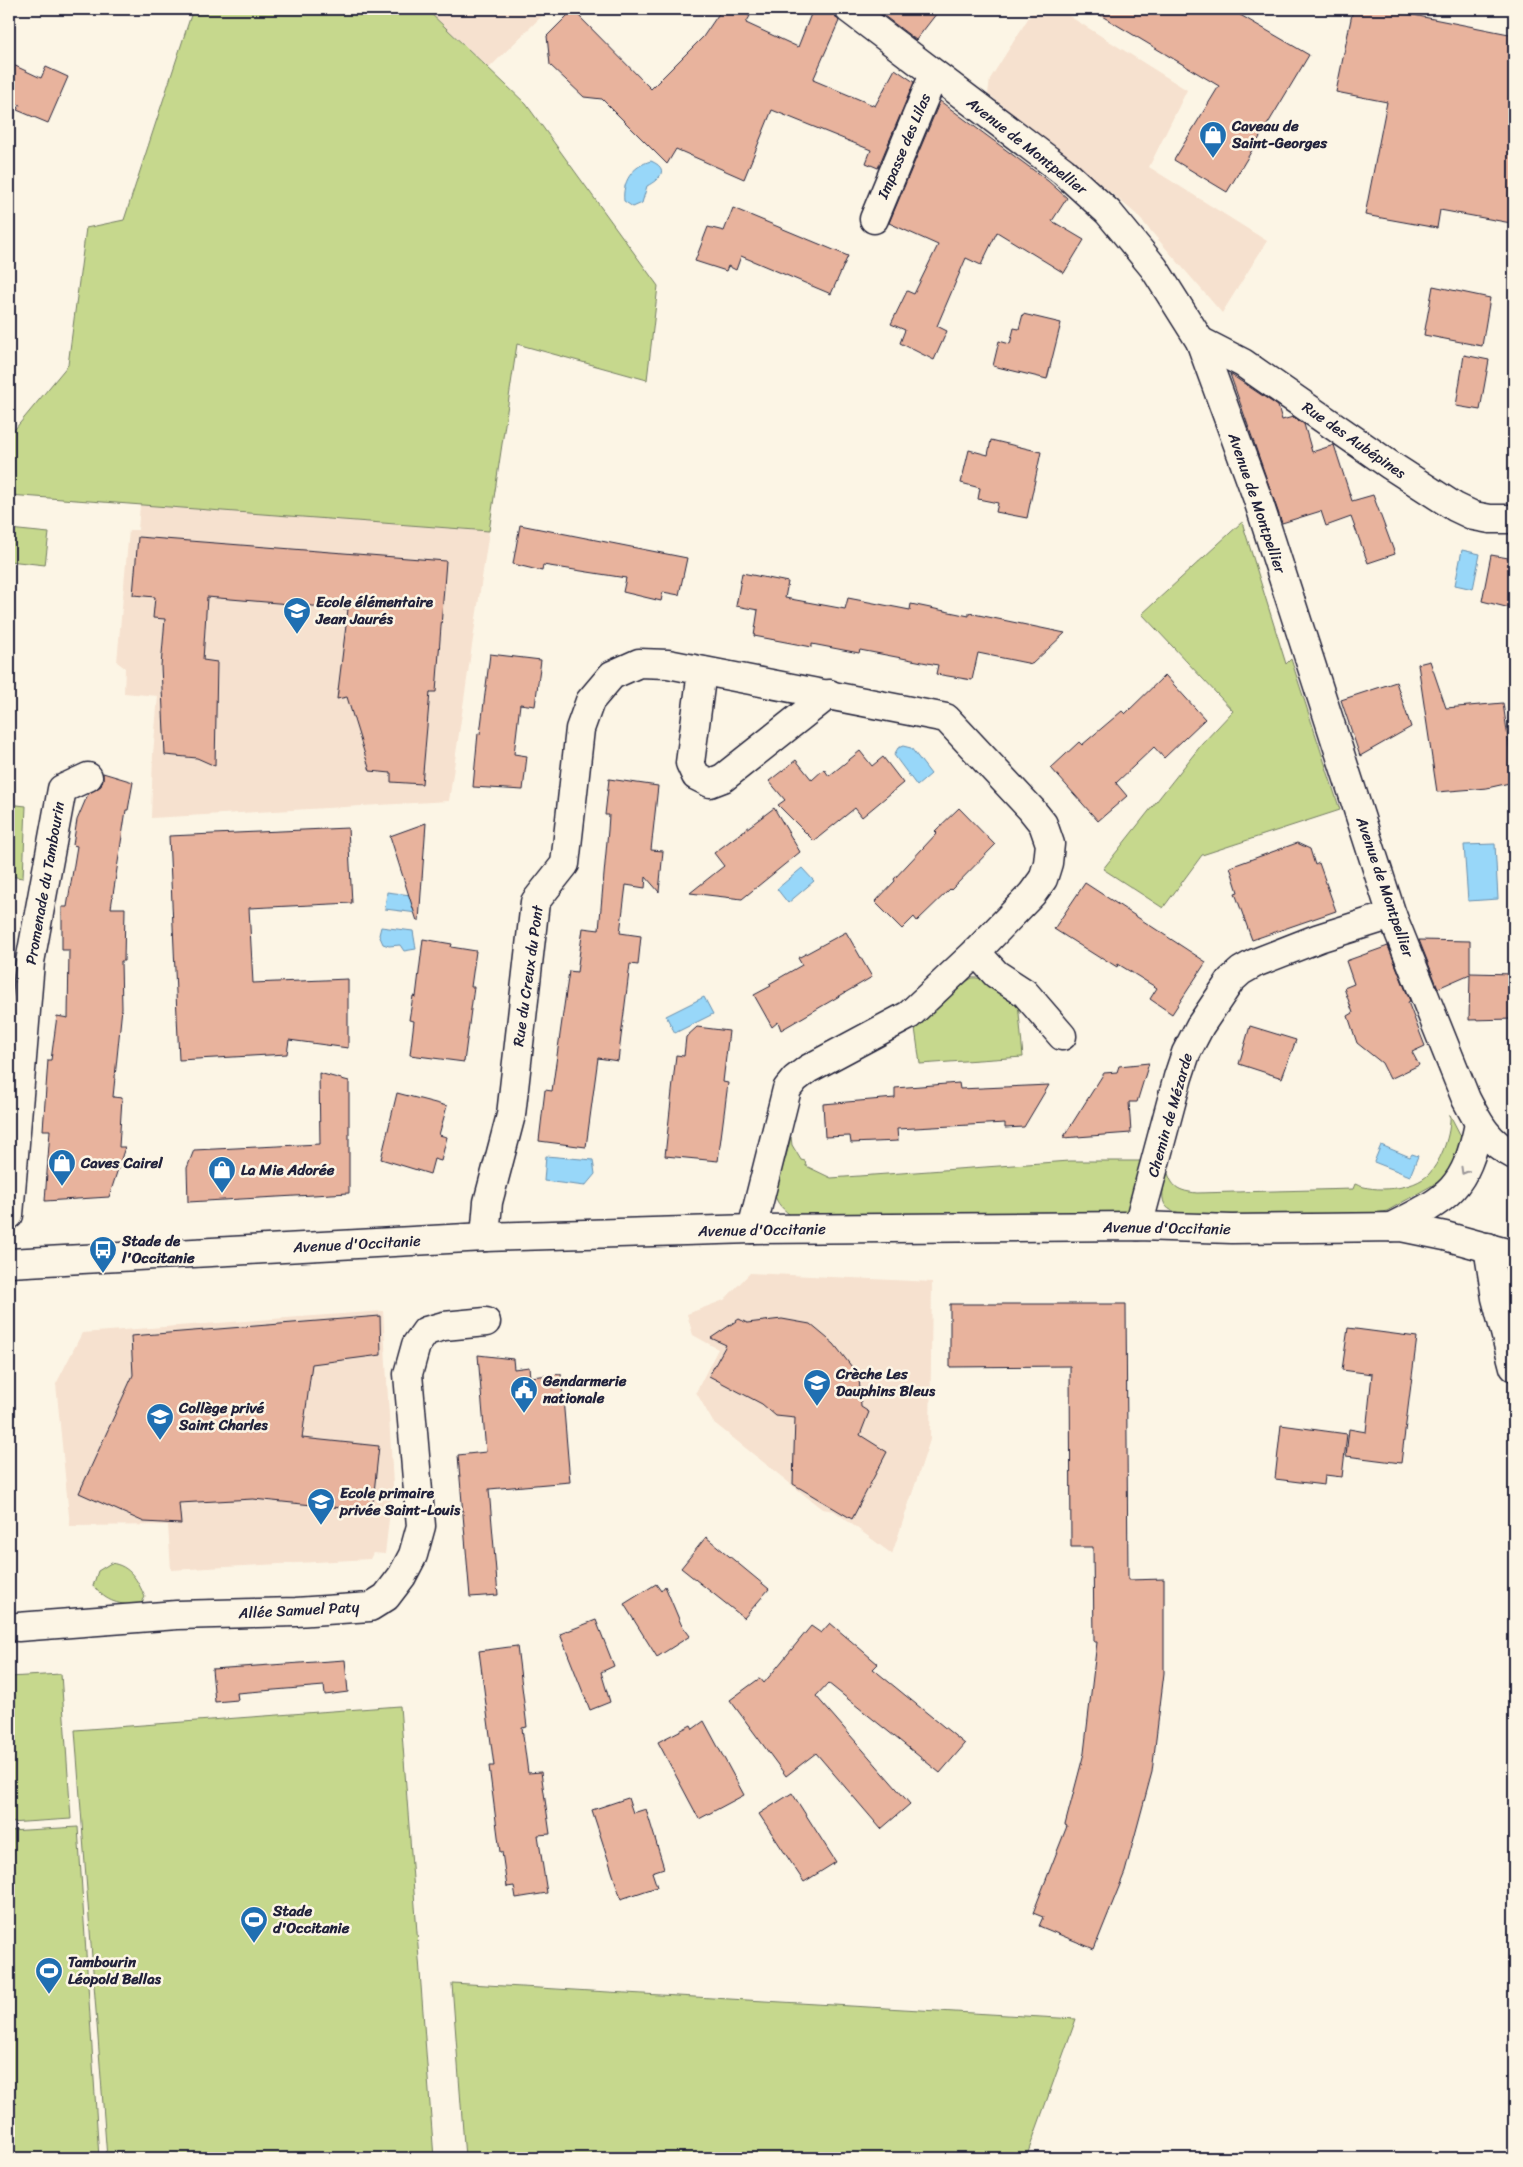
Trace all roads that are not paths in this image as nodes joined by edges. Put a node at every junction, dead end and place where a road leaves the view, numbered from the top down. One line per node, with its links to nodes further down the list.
1 (849, 9): 2 (street, Avenue de Montpellier)
2 (934, 74): 3 (street, Impasse des Lilas); 4 (street, Avenue de Montpellier)
3 (874, 218)
4 (1200, 341): 5 (street, Rue des Aubépines); 9 (street, Avenue de Montpellier)
5 (1514, 519)
6 (702, 671): 7 (street, Rue du Creux du Pont); 7 (street); 18 (street, Rue du Creux du Pont)
7 (828, 694): 10 (street, Rue du Creux du Pont)
8 (88, 777): 14 (street, Promenade du Tambourin)
9 (1392, 915): 12 (street, Avenue de Montpellier); 15 (street, Chemin de Mézarde)
10 (976, 952): 11 (street); 17 (street, Rue du Creux du Pont)
11 (1062, 1036)
12 (1479, 1124): 13 (street, Avenue de Montpellier); 16 (street, one-way to 16)
13 (1514, 1155)
14 (9, 1215)
15 (1138, 1226): 16 (street, Avenue d'Occitanie); 17 (street, Avenue d'Occitanie)
16 (1391, 1227): 19 (street, Avenue d'Occitanie)
17 (752, 1229): 18 (street, Avenue d'Occitanie)
18 (485, 1237): 20 (street, Avenue d'Occitanie)
19 (1507, 1253): 22 (street)
20 (9, 1264)
21 (486, 1322): 23 (street, Allée Samuel Paty)
22 (1514, 1368)
23 (18, 1627)

